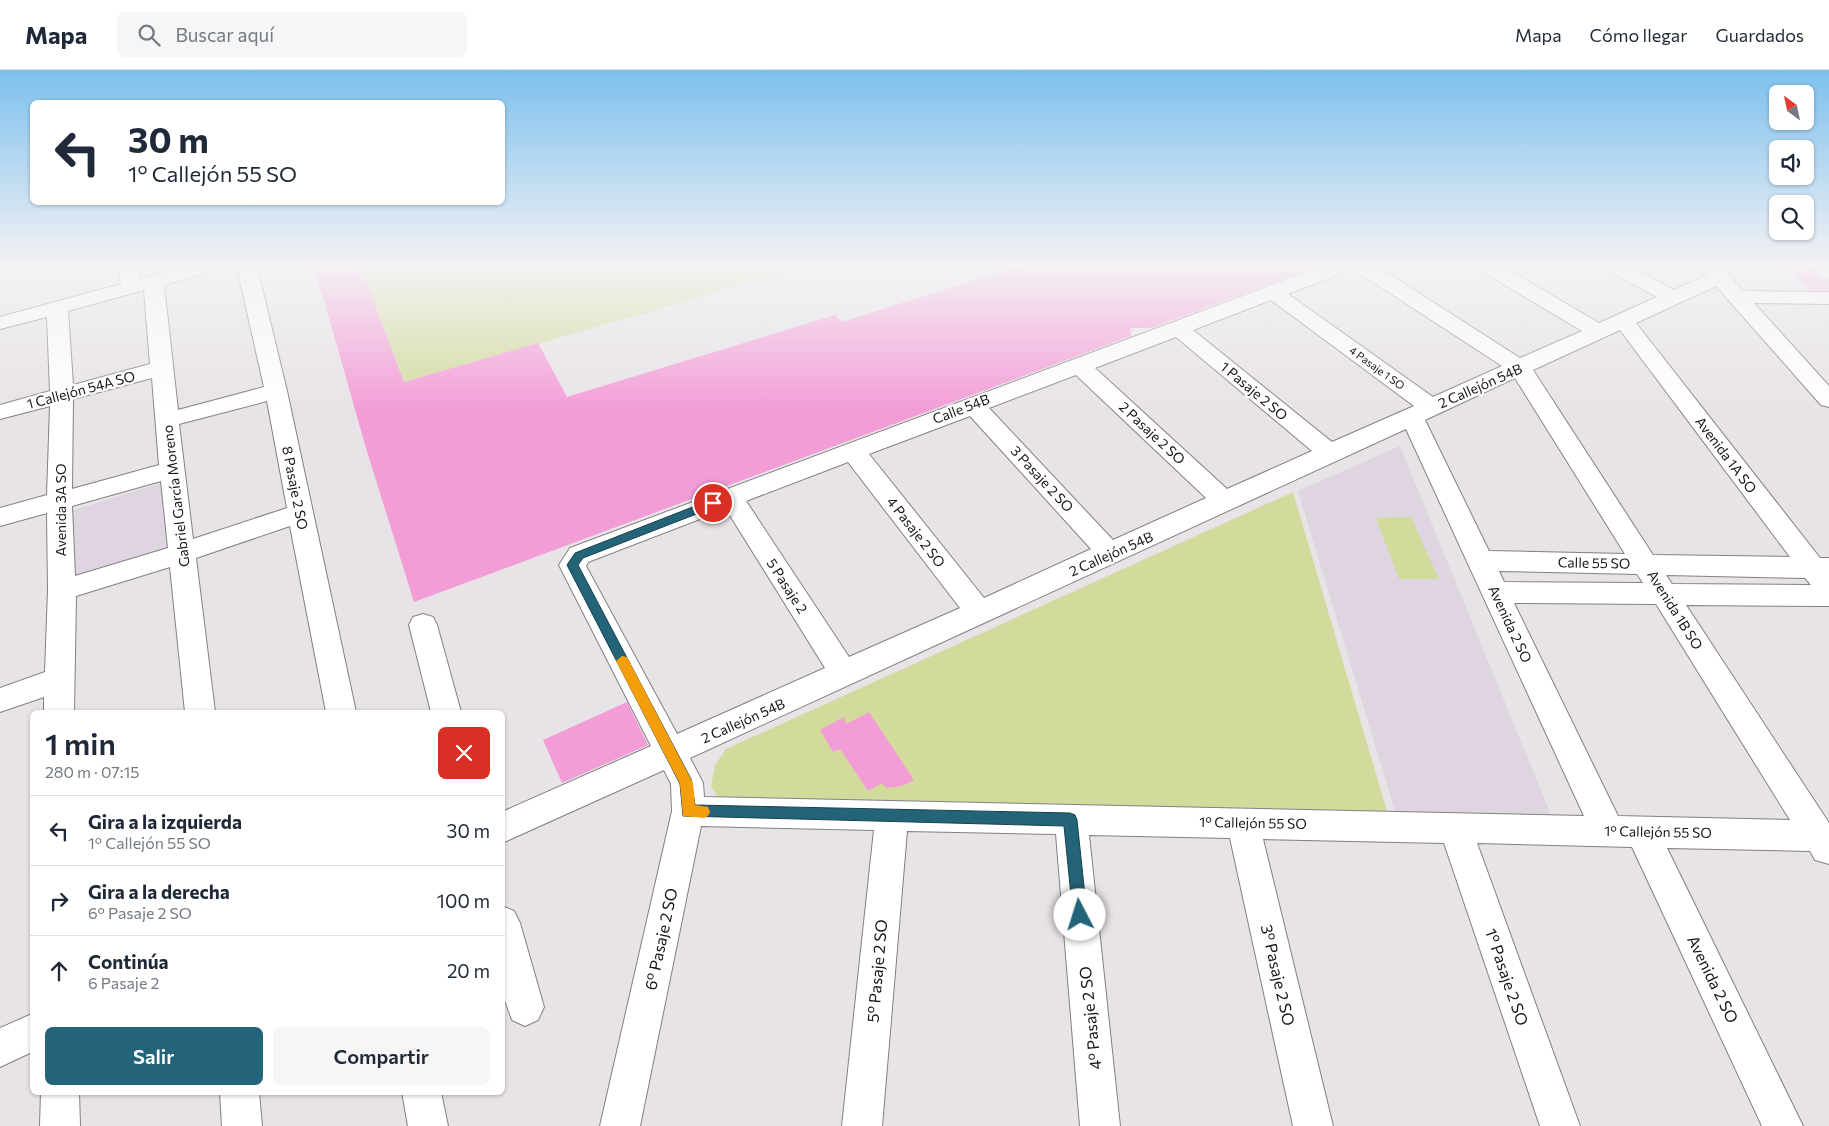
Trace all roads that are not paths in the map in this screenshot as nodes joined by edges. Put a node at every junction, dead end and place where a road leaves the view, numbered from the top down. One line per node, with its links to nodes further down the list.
1 (41, 312): 12 (street)
2 (57, 312): 19 (street, Avenida 3A SO)
3 (149, 312): 16 (street, Gabriel García Moreno)
4 (258, 312): 18 (street, 8 Pasaje 2 SO)
5 (1219, 312): 13 (street, Calle 54B)
6 (1298, 312): 23 (street, 4 Pasaje 1 SO)
7 (1434, 312): 17 (street)
8 (1566, 312): 14 (street)
9 (1643, 312): 11 (street, 2 Callejón 54B)
10 (1751, 312): 20 (street)
11 (1624, 321): 14 (street, 2 Callejón 54B); 38 (street, Avenida 1A SO)
12 (0, 323)
13 (1178, 328): 15 (street, Calle 54B); 26 (street, 1 Pasaje 2 SO)
14 (1599, 332): 17 (street, 2 Callejón 54B)
15 (1079, 365): 21 (street, Calle 54B); 30 (street, 2 Pasaje 2 SO)
16 (162, 368): 19 (street, 1 Callejón 54A SO); 24 (street, Gabriel García Moreno)
17 (1520, 368): 23 (street, 2 Callejón 54B); 37 (street, Avenida 1B SO)
18 (276, 391): 24 (street); 31 (street, 8 Pasaje 2 SO)
19 (62, 396): 22 (street, 1 Callejón 54A SO); 29 (street, Avenida 3A SO)
20 (1829, 400)
21 (973, 405): 25 (street, Calle 54B); 34 (street, 3 Pasaje 2 SO)
22 (0, 412)
23 (1422, 413): 26 (street, 2 Callejón 54B); 36 (street, Avenida 2 SO)
24 (167, 420): 27 (street, Gabriel García Moreno)
25 (852, 450): 28 (street, Calle 54B); 44 (street, 4 Pasaje 2 SO)
26 (1331, 454): 30 (street, 2 Callejón 54B)
27 (172, 470): 29 (street); 33 (street, Gabriel García Moreno)
28 (730, 496): 35 (street, Calle 54B); 46 (street, 5 Pasaje 2)
29 (59, 500): 32 (street); 39 (street, Avenida 3A SO)
30 (1226, 502): 34 (street, 2 Callejón 54B)
31 (299, 513): 33 (street); 51 (street, 8 Pasaje 2 SO)
32 (0, 517)
33 (182, 553): 39 (street); 50 (street, Gabriel García Moreno)
34 (1111, 554): 44 (street, 2 Callejón 54B)
35 (575, 560): 53 (street, 6º Pasaje 2 SO)
36 (1480, 561): 37 (street, Calle 55 SO); 41 (street, Avenida 2 SO)
37 (1646, 564): 38 (street, Calle 55 SO); 42 (street, Avenida 1B SO)
38 (1821, 568): 40 (street, Avenida 1A SO)
39 (62, 590): 47 (street, Avenida 3A SO)
40 (1829, 590)
41 (1494, 592): 42 (street); 60 (street, Avenida 2 SO)
42 (1664, 594): 43 (street); 61 (street, Avenida 1B SO)
43 (1829, 596)
44 (980, 613): 46 (street, 2 Callejón 54B)
45 (423, 625): 52 (street)
46 (845, 675): 53 (street, 2 Callejón 54B)
47 (59, 679): 48 (street); 49 (street, Avenida 3A SO)
48 (0, 700)
49 (59, 710)
50 (200, 710)
51 (341, 710)
52 (445, 710)
53 (671, 754): 54 (street, 6º Pasaje 2 SO); 58 (street, 2 Callejón 54B)
54 (688, 811): 55 (street, 1º Callejón 55 SO); 72 (street, 6º Pasaje 2 SO)
55 (892, 816): 56 (street, 1º Callejón 55 SO); 73 (street, 5º Pasaje 2 SO)
56 (1070, 820): 57 (street, 1º Callejón 55 SO); 74 (street, 4º Pasaje 2 SO)
57 (1243, 823): 59 (street, 1º Callejón 55 SO); 75 (street, 3º Pasaje 2 SO)
58 (505, 827)
59 (1455, 828): 60 (street, 1º Callejón 55 SO); 76 (street, 1º Pasaje 2 SO)
60 (1625, 832): 61 (street, 1º Callejón 55 SO); 77 (street, Avenida 2 SO)
61 (1824, 844)
62 (505, 934): 63 (street)
63 (525, 1007)
64 (30, 1034): 65 (street)
65 (0, 1048)
66 (60, 1095): 69 (street)
67 (239, 1095): 70 (street)
68 (422, 1095): 71 (street)
69 (60, 1126)
70 (242, 1126)
71 (428, 1126)
72 (620, 1126)
73 (862, 1126)
74 (1100, 1126)
75 (1313, 1126)
76 (1560, 1126)
77 (1783, 1126)

